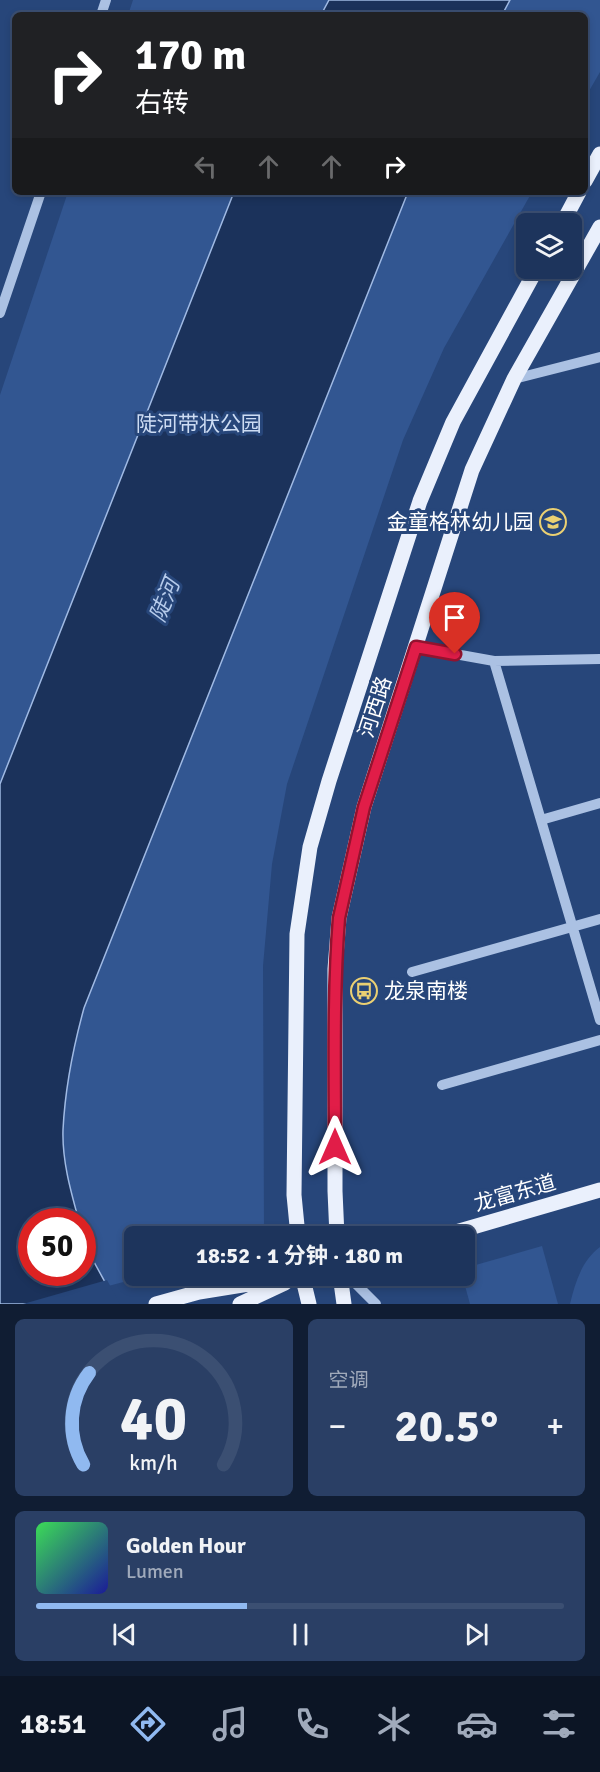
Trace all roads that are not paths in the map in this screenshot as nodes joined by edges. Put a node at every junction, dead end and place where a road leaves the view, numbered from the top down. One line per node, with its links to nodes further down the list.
1 (95, 0): 2 (street)
2 (103, 9)
3 (600, 154): 4 (main road)
4 (588, 176)
5 (40, 195): 10 (street)
6 (577, 195): 7 (main road)
7 (568, 213)
8 (600, 227): 12 (main road, 河西路)
9 (531, 279): 25 (main road, 河西路)
10 (0, 313)
11 (600, 357): 12 (street)
12 (514, 379): 13 (main road, 河西路)
13 (416, 647): 15 (street); 26 (main road, 河西路)
14 (600, 658): 15 (street)
15 (494, 661): 17 (street)
16 (600, 803): 17 (street)
17 (541, 820): 19 (street)
18 (600, 919): 19 (street)
19 (573, 927): 20 (street); 21 (street)
20 (412, 972)
21 (600, 1020)
22 (600, 1040): 23 (street)
23 (442, 1085)
24 (600, 1190): 27 (main road, 龙富东道)
25 (297, 1226)
26 (337, 1226)
27 (475, 1226)
28 (236, 1286): 33 (main road)
29 (279, 1286): 34 (main road)
30 (305, 1286): 35 (main road)
31 (342, 1286): 36 (main road)
32 (358, 1286): 37 (street)
33 (156, 1304)
34 (240, 1304)
35 (309, 1304)
36 (344, 1304)
37 (376, 1304)

